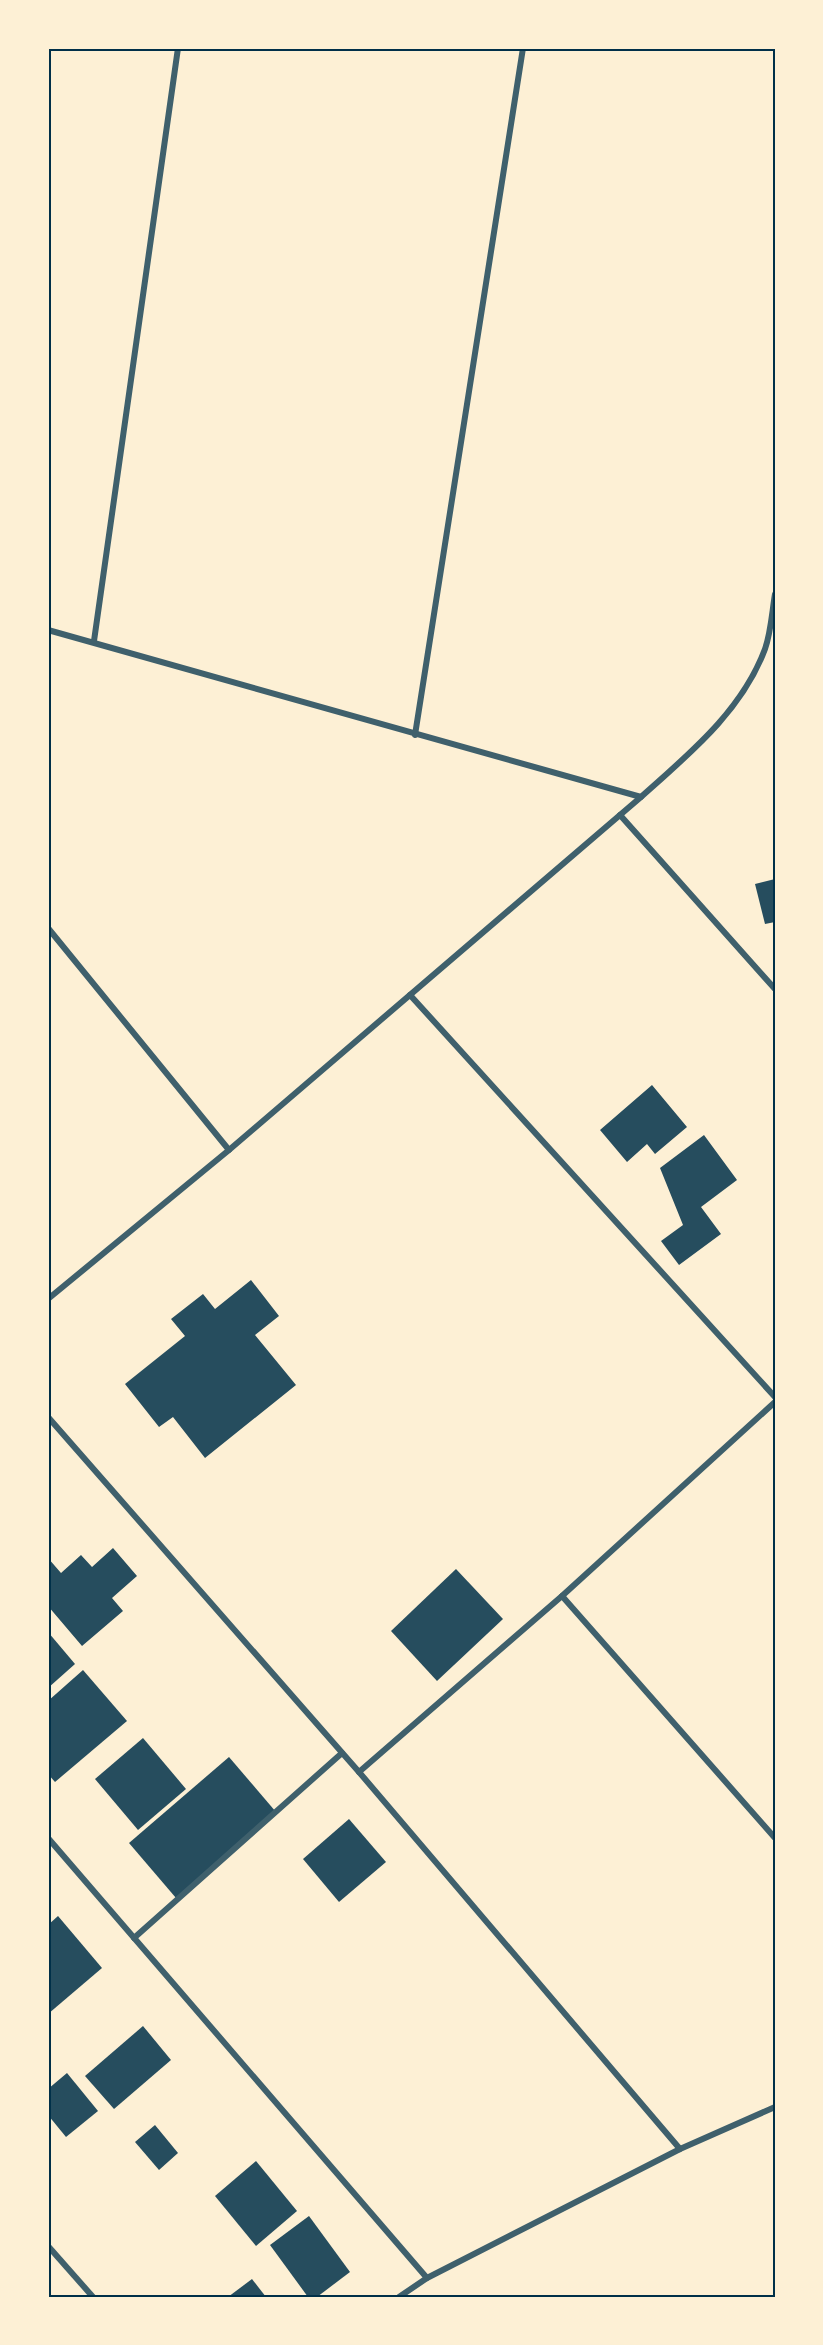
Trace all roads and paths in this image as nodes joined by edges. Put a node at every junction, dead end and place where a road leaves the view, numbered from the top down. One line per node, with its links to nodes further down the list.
1 (178, 48): 5 (street)
2 (523, 48): 6 (street)
3 (775, 594): 7 (street)
4 (48, 630): 5 (street)
5 (94, 641): 6 (street)
6 (415, 735): 7 (street)
7 (641, 797): 8 (street)
8 (620, 815): 10 (street); 11 (street)
9 (48, 928): 12 (street)
10 (775, 988)
11 (410, 995): 12 (street); 14 (street)
12 (229, 1150): 13 (street)
13 (48, 1299)
14 (775, 1397)
15 (775, 1402): 17 (street)
16 (48, 1417): 18 (street)
17 (562, 1596): 19 (street); 21 (street)
18 (342, 1753): 19 (street); 22 (street)
19 (360, 1772): 24 (street)
20 (48, 1838): 22 (street)
21 (775, 1838)
22 (134, 1938): 26 (street)
23 (775, 2107): 24 (street)
24 (680, 2149): 26 (street)
25 (48, 2246): 27 (street)
26 (427, 2278): 28 (street)
27 (93, 2297)
28 (399, 2297)

